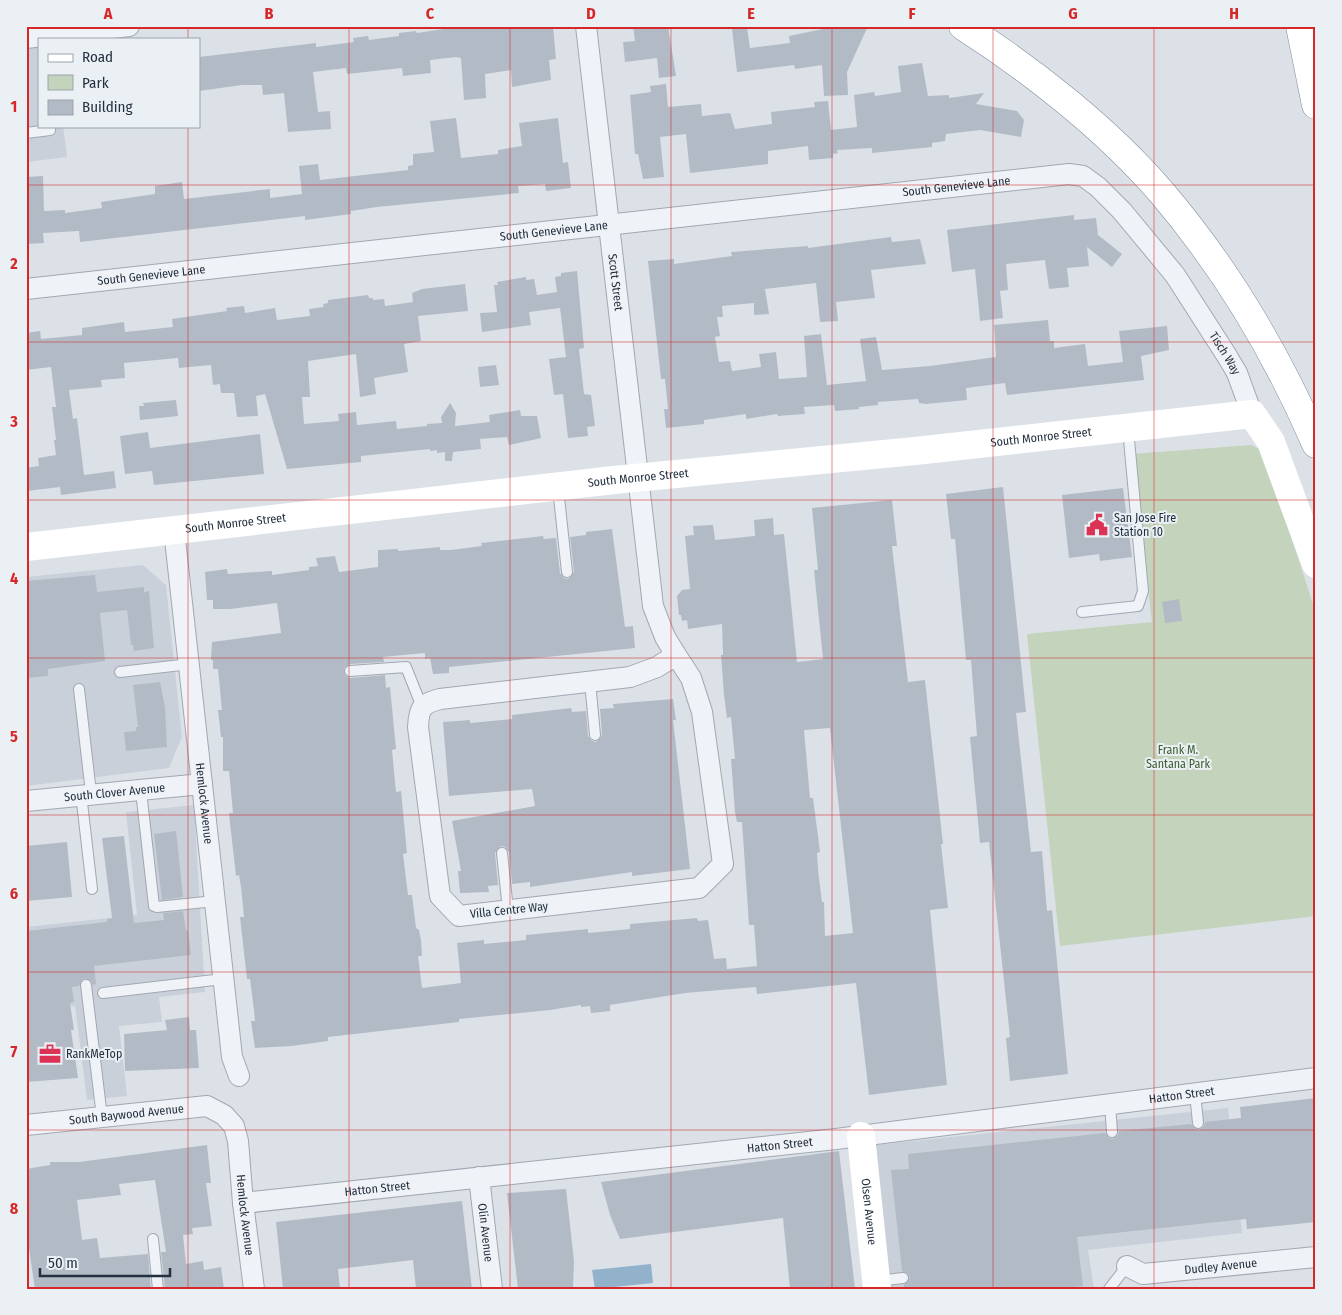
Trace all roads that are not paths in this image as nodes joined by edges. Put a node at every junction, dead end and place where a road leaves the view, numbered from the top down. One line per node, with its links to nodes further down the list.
1 (129, 26): 5 (street)
2 (586, 26): 10 (street, Scott Street)
3 (963, 26): 14 (main road)
4 (1300, 26): 6 (main road)
5 (39, 38)
6 (1316, 105)
7 (50, 128): 8 (lane)
8 (26, 133)
9 (1083, 176): 10 (street, South Genevieve Lane); 12 (street, Tisch Way)
10 (610, 226): 11 (street, South Genevieve Lane); 15 (street, Scott Street)
11 (26, 289)
12 (1252, 414): 13 (main road, South Monroe Street); 19 (main road, Tisch Way)
13 (1128, 428): 15 (main road, South Monroe Street); 21 (lane)
14 (1316, 444)
15 (637, 478): 16 (main road, South Monroe Street); 22 (street, Villa Centre Way)
16 (558, 486): 17 (main road, South Monroe Street); 20 (lane)
17 (174, 530): 18 (main road, South Monroe Street); 23 (street, Hemlock Avenue)
18 (26, 547)
19 (1316, 564)
20 (567, 572)
21 (1082, 612)
22 (676, 656): 26 (street); 37 (street, Villa Centre Way)
23 (190, 664): 25 (lane); 30 (street, Hemlock Avenue)
24 (350, 670): 28 (lane)
25 (120, 672)
26 (590, 682): 28 (street); 29 (lane)
27 (79, 689): 32 (lane)
28 (422, 707): 37 (street, Villa Centre Way)
29 (594, 735)
30 (202, 784): 31 (street, South Clover Avenue); 36 (street, Hemlock Avenue)
31 (141, 791): 32 (street, South Clover Avenue); 36 (lane)
32 (86, 794): 33 (street, South Clover Avenue); 35 (lane)
33 (26, 801)
34 (502, 853): 37 (lane)
35 (92, 889)
36 (215, 901): 38 (street, Hemlock Avenue)
37 (508, 910)
38 (223, 979): 40 (lane); 41 (street, Hemlock Avenue)
39 (86, 985): 46 (lane)
40 (103, 993)
41 (239, 1076)
42 (1316, 1078): 43 (street, Hatton Street)
43 (1195, 1093): 44 (street, Hatton Street); 47 (lane)
44 (1110, 1103): 49 (lane); 50 (street, Hatton Street)
45 (224, 1115): 46 (street, South Baywood Avenue); 52 (street, Hemlock Avenue)
46 (102, 1118): 48 (street, South Baywood Avenue)
47 (1198, 1123)
48 (26, 1125)
49 (1112, 1132)
50 (861, 1136): 51 (street, Hatton Street); 57 (main road, Olsen Avenue)
51 (479, 1177): 52 (street, Hatton Street); 60 (street, Olin Avenue)
52 (243, 1203): 59 (street, Hemlock Avenue)
53 (153, 1239): 58 (lane)
54 (1316, 1257): 55 (street, Dudley Avenue)
55 (1127, 1266): 61 (lane); 62 (lane)
56 (903, 1278): 57 (lane)
57 (877, 1285)
58 (158, 1289)
59 (254, 1289)
60 (492, 1289)
61 (1109, 1289)
62 (1120, 1289)

